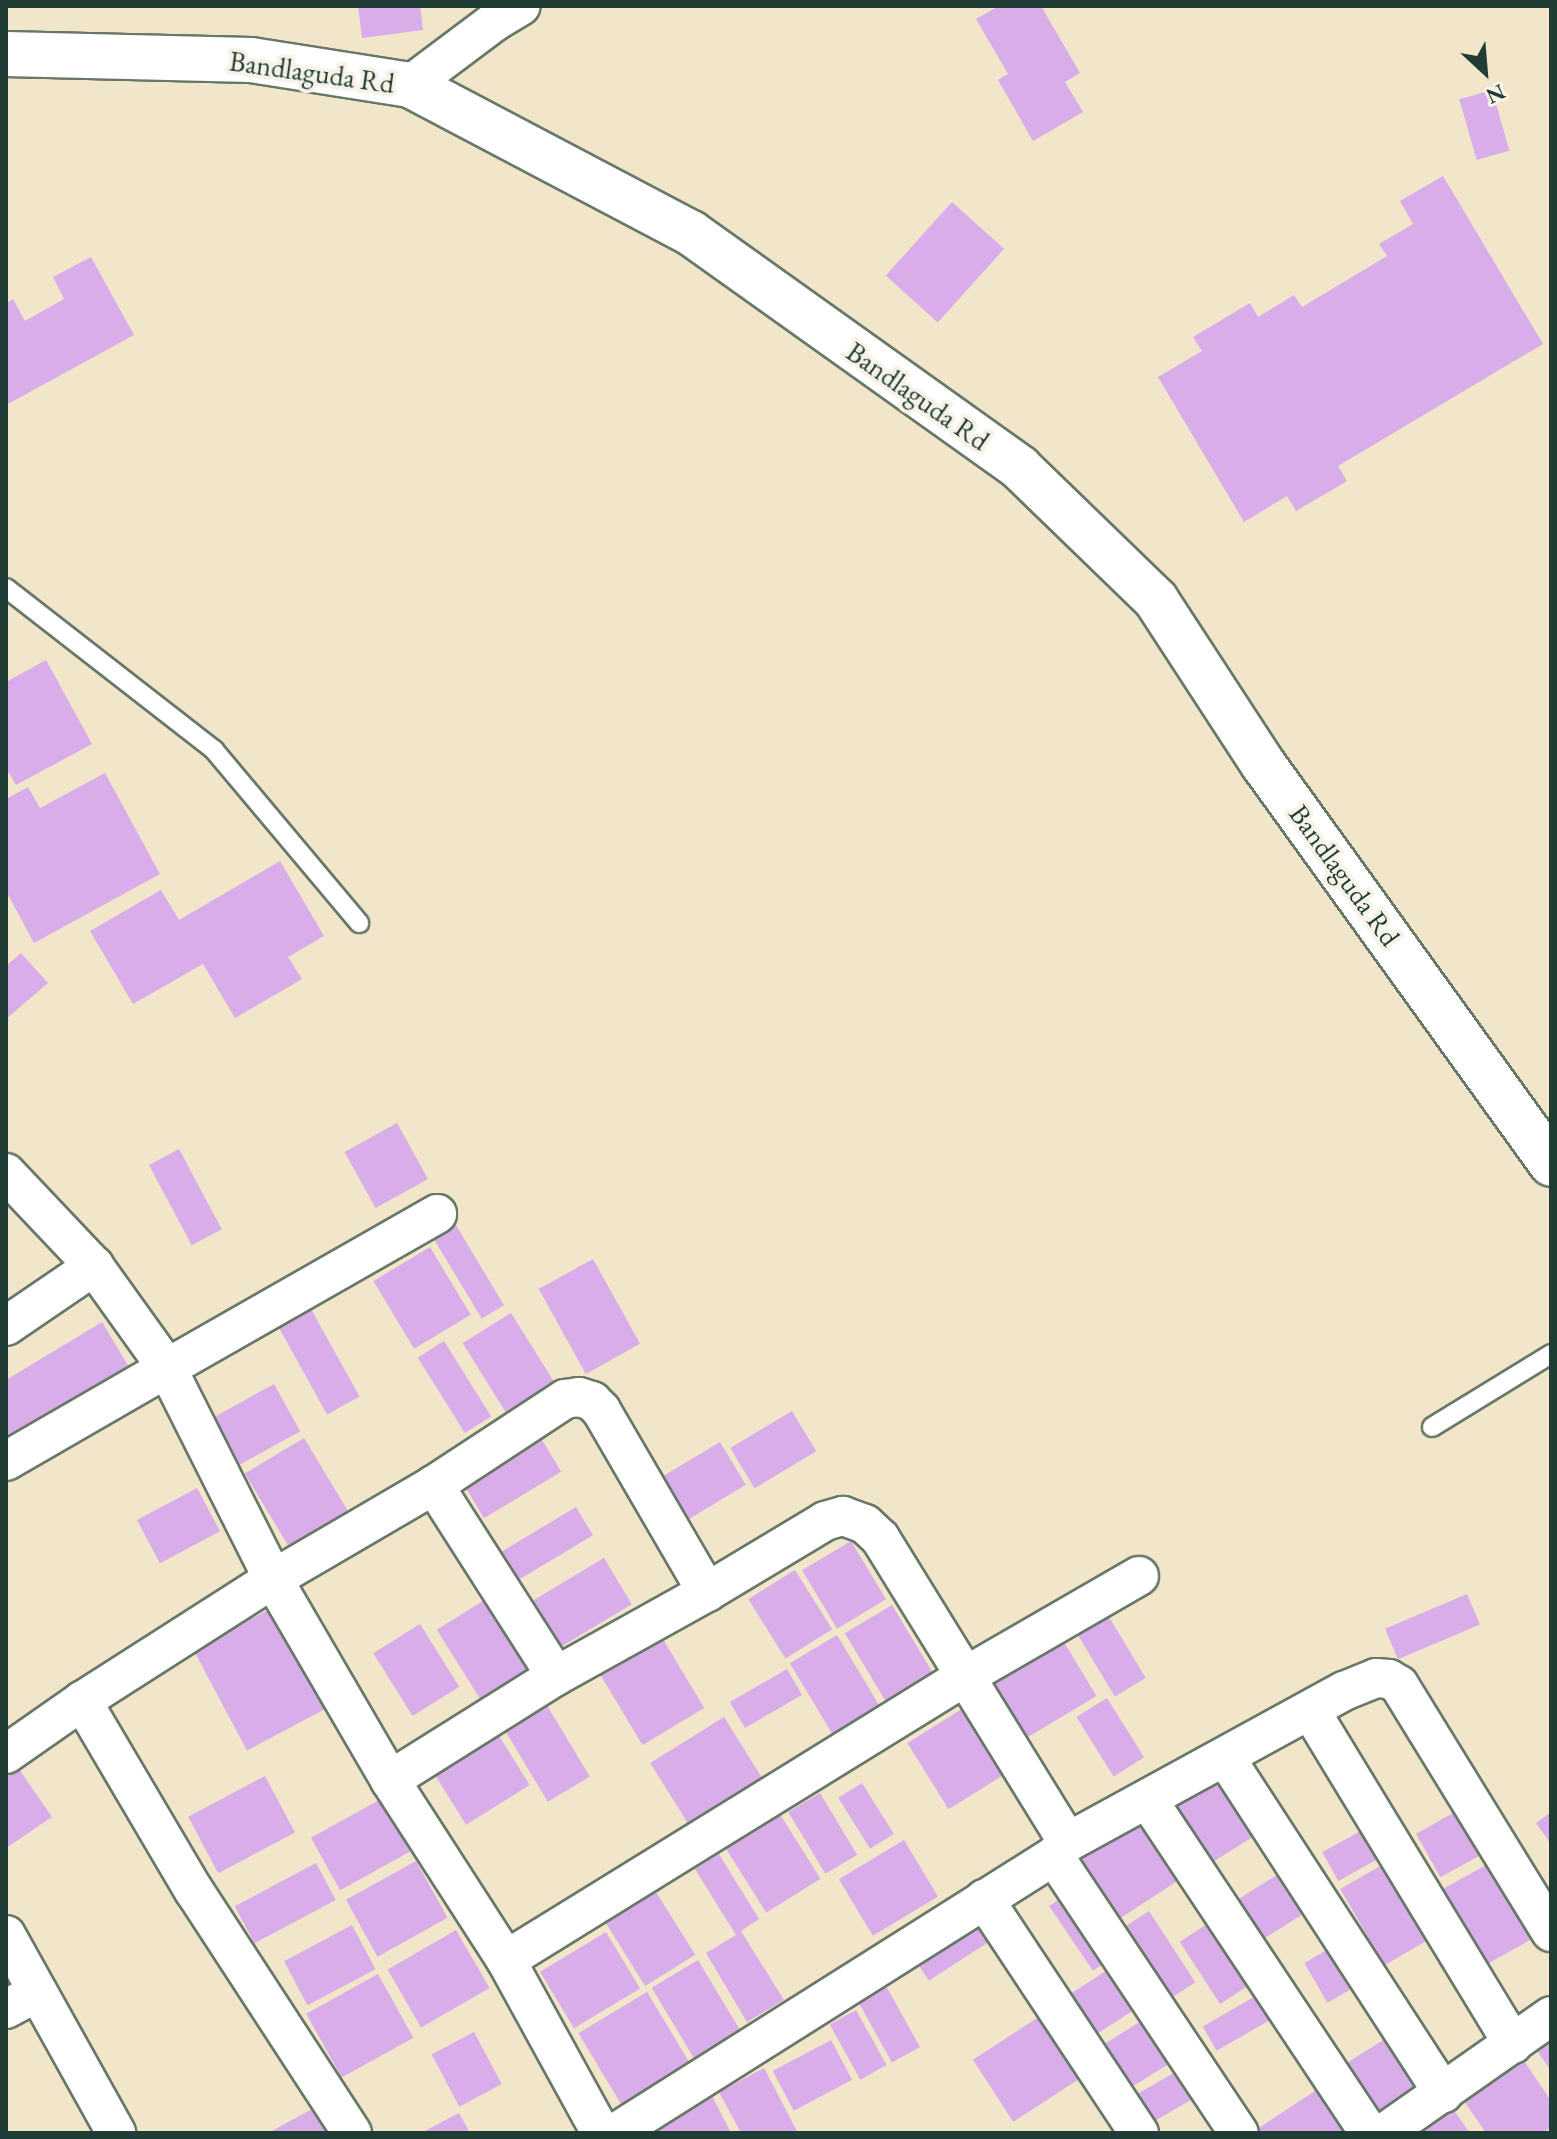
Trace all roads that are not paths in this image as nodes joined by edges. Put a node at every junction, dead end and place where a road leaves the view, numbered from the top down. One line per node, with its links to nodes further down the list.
1 (521, 6): 3 (street)
2 (6, 54): 3 (street, Bandlaguda Rd)
3 (410, 85): 6 (street, Bandlaguda Rd)
4 (6, 588): 5 (lane)
5 (359, 923)
6 (1551, 1164)
7 (6, 1173): 9 (street)
8 (437, 1214): 12 (street)
9 (94, 1266): 10 (street); 12 (street)
10 (6, 1326)
11 (1551, 1354): 13 (lane)
12 (167, 1368): 14 (street); 17 (street)
13 (1432, 1427)
14 (6, 1461)
15 (434, 1485): 17 (street); 18 (street); 19 (street)
16 (1139, 1576): 20 (street)
17 (273, 1579): 21 (street); 25 (street)
18 (707, 1592): 19 (street); 20 (street)
19 (556, 1676): 25 (street)
20 (964, 1677): 27 (street); 31 (street)
21 (82, 1701): 23 (street); 37 (street)
22 (1310, 1710): 24 (street); 29 (street); 34 (street)
23 (6, 1754)
24 (1225, 1757): 26 (street); 35 (street)
25 (390, 1780): 31 (street)
26 (1148, 1800): 27 (street); 42 (street)
27 (1061, 1849): 28 (street); 41 (street)
28 (984, 1899): 39 (street); 40 (street)
29 (1551, 1932)
30 (6, 1935): 32 (street)
31 (506, 1960): 38 (street)
32 (22, 2001): 36 (street)
33 (1551, 2016): 34 (street)
34 (1513, 2044): 35 (street)
35 (1443, 2093): 43 (street)
36 (116, 2133)
37 (352, 2133)
38 (601, 2133)
39 (615, 2133)
40 (1139, 2133)
41 (1239, 2133)
42 (1369, 2133)
43 (1384, 2133)

